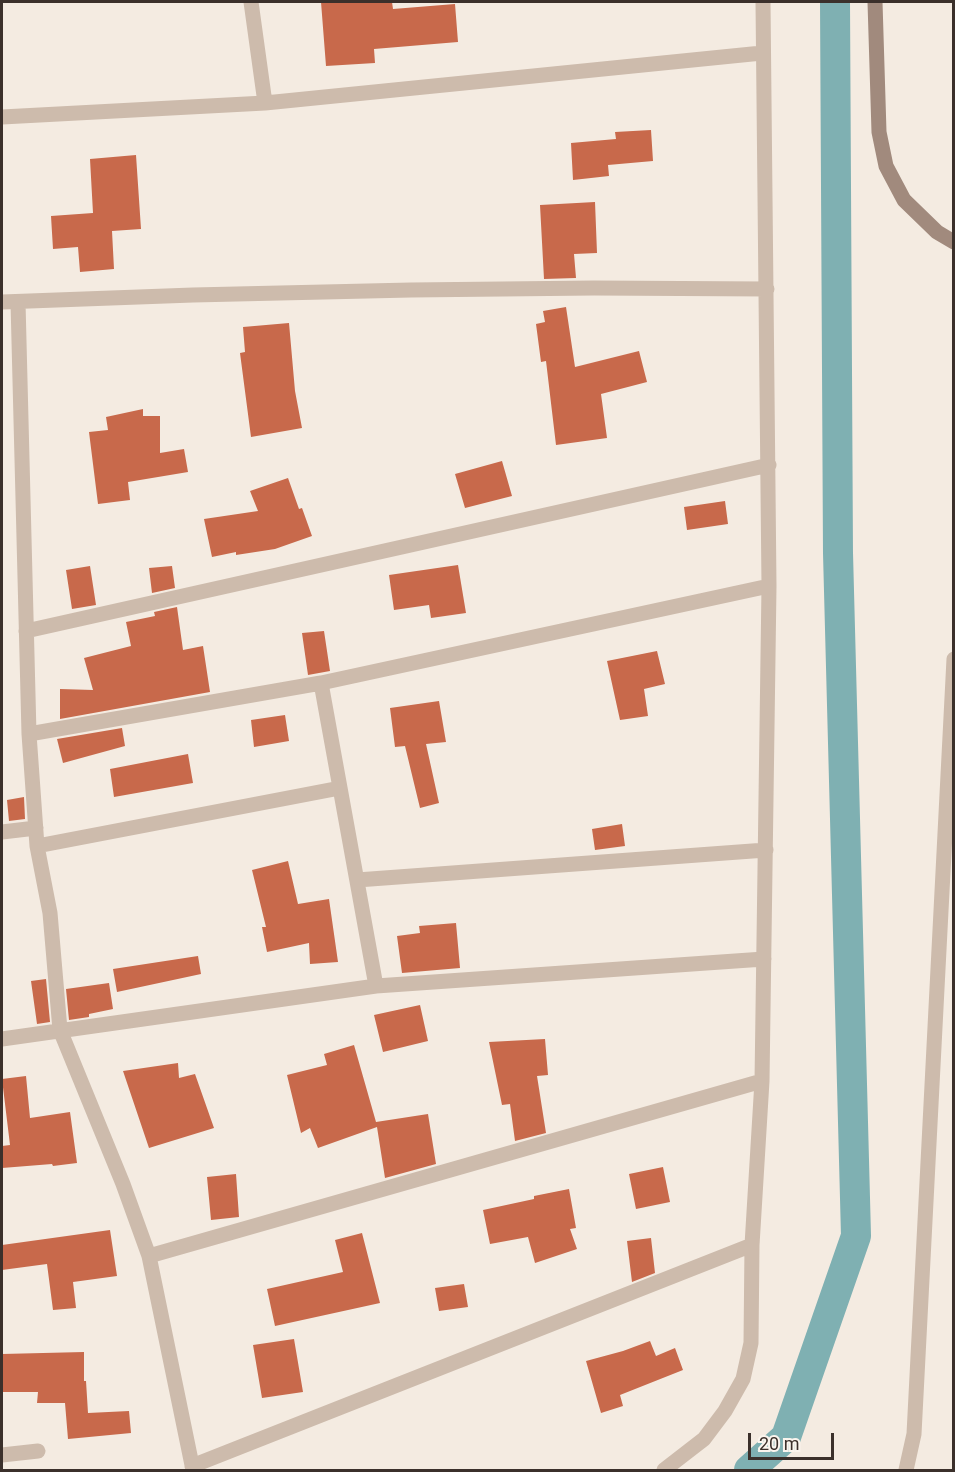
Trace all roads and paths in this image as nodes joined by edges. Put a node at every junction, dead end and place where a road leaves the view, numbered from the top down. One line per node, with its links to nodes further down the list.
1 (251, 2): 5 (street)
2 (763, 2): 4 (street)
3 (876, 2): 7 (street)
4 (762, 53): 5 (street); 8 (street)
5 (265, 103): 6 (street)
6 (2, 117)
7 (954, 242)
8 (767, 290): 10 (street); 11 (street)
9 (2, 302): 10 (street)
10 (18, 302): 13 (street)
11 (769, 465): 12 (street); 13 (street)
12 (769, 586): 15 (street); 21 (street)
13 (26, 631): 16 (street)
14 (954, 659): 34 (street)
15 (321, 682): 16 (street); 17 (street)
16 (28, 734): 18 (street)
17 (340, 788): 20 (street); 22 (street)
18 (36, 828): 19 (street); 20 (street)
19 (2, 832)
20 (37, 846): 25 (street)
21 (766, 849): 22 (street); 23 (street)
22 (357, 880): 24 (street)
23 (764, 959): 24 (street); 27 (street)
24 (376, 986): 25 (street)
25 (60, 1030): 26 (street); 29 (street)
26 (2, 1039)
27 (762, 1081): 28 (street); 29 (street)
28 (752, 1245): 32 (street); 33 (street)
29 (149, 1256): 32 (street)
30 (38, 1451): 31 (street)
31 (2, 1455)
32 (193, 1468)
33 (664, 1470)
34 (906, 1470)

